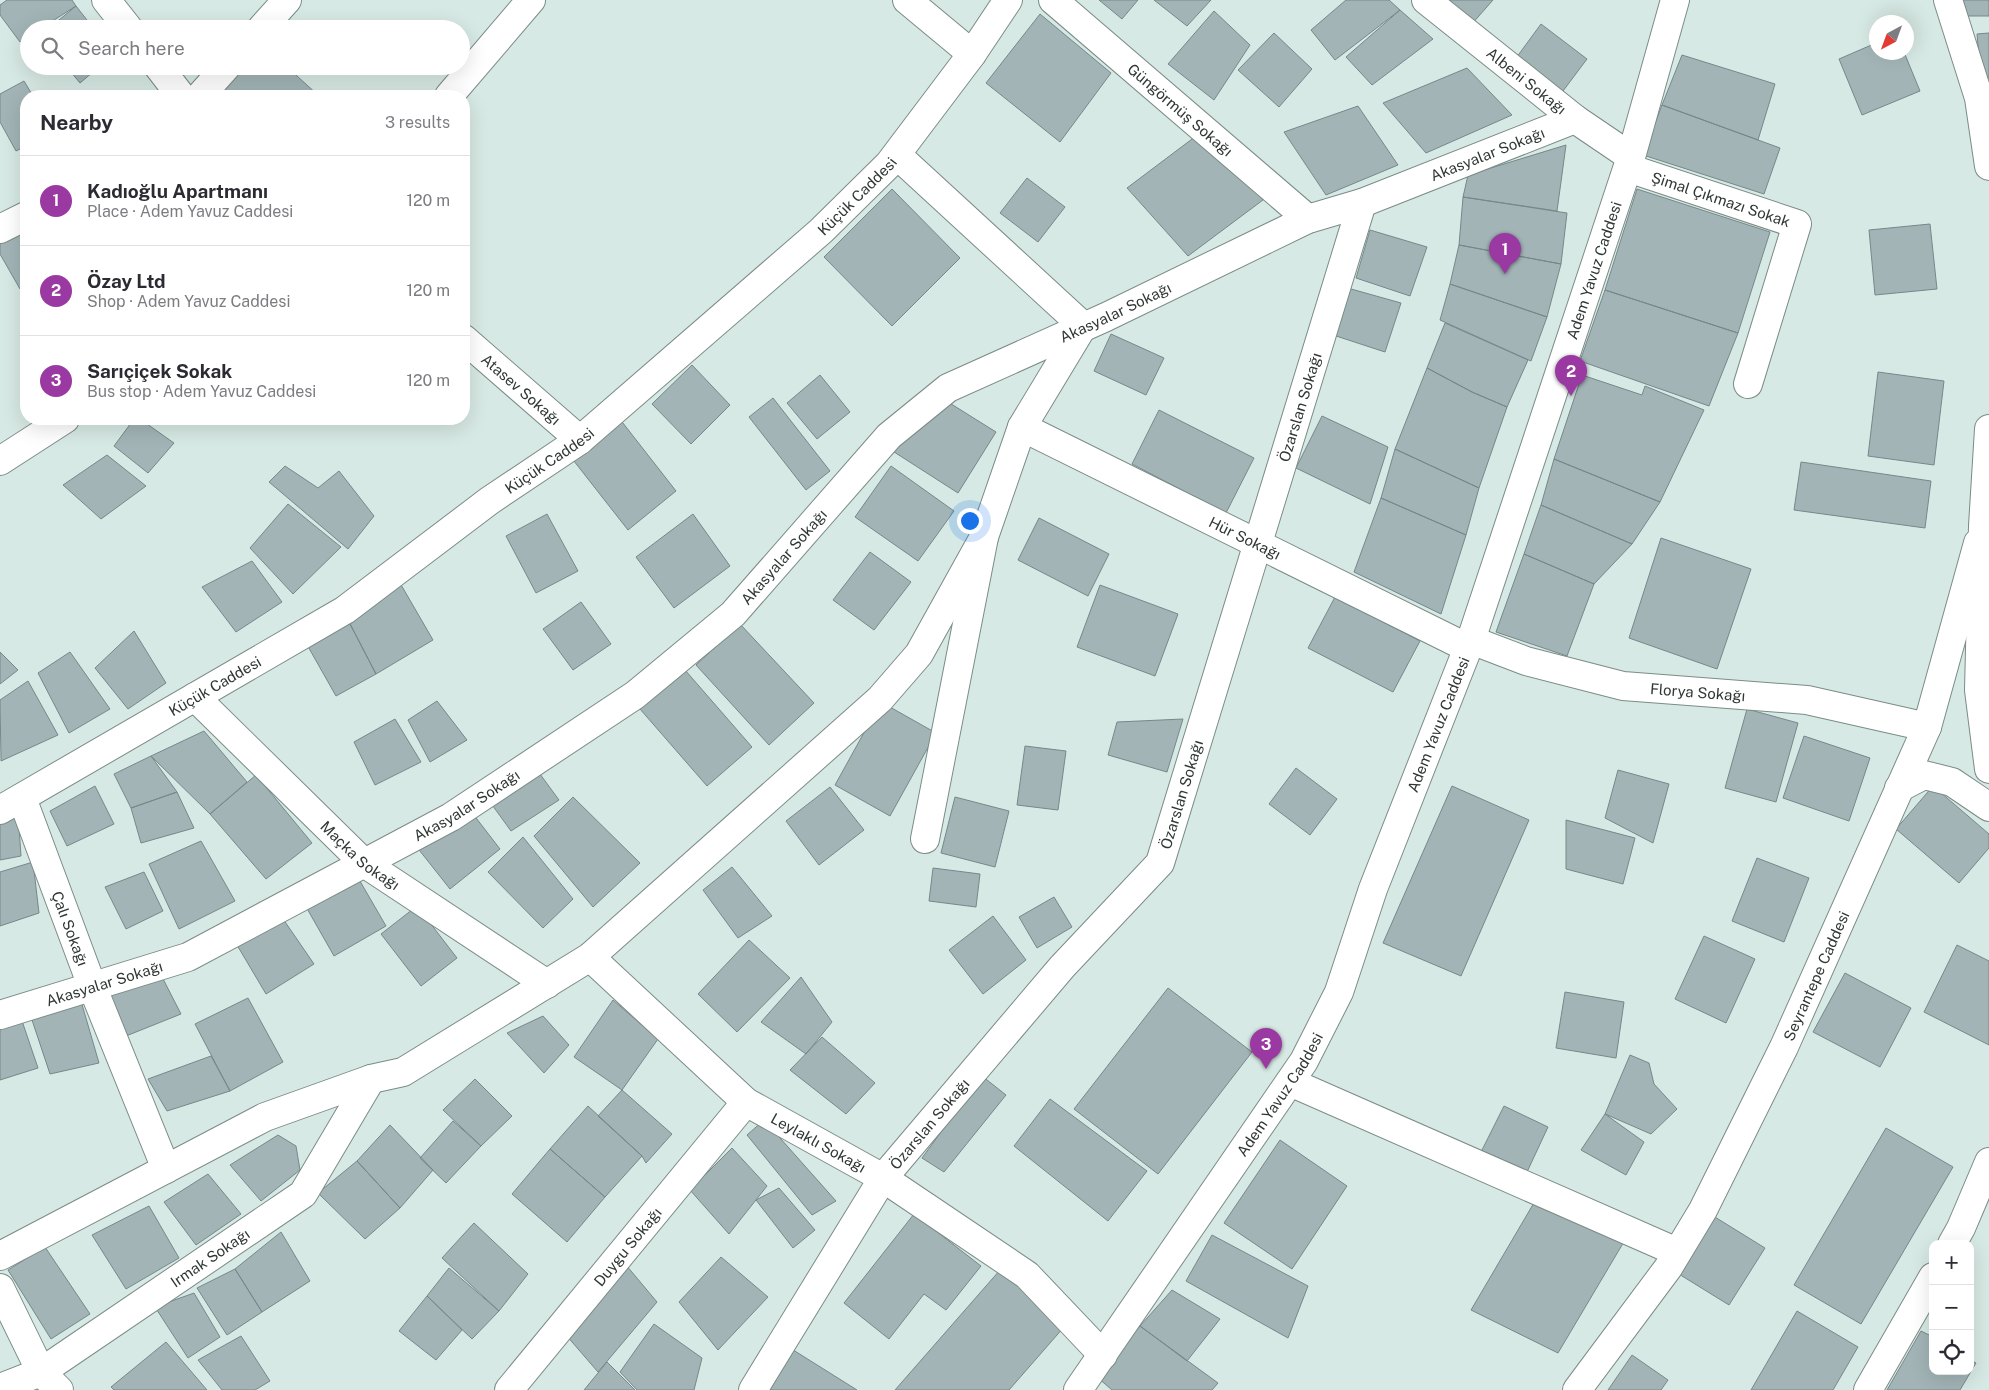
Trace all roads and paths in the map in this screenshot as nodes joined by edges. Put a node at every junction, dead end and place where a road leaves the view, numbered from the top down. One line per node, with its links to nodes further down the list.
1 (106, 0): 10 (street)
2 (287, 0): 11 (street)
3 (531, 0): 13 (street)
4 (907, 0): 12 (street)
5 (1008, 0): 12 (street, Küçük Caddesi)
6 (1053, 0): 26 (street, Güngörmüş Sokağı)
7 (1426, 0): 20 (street, Albeni Sokağı)
8 (1675, 0): 22 (street, Adem Yavuz Caddesi)
9 (1948, 0): 23 (street)
10 (122, 20)
11 (269, 20)
12 (972, 54): 21 (street, Küçük Caddesi)
13 (470, 71)
14 (165, 75): 17 (street)
15 (220, 75): 18 (street)
16 (467, 75): 19 (street)
17 (176, 90)
18 (206, 90)
19 (454, 90)
20 (1575, 118): 22 (street, Albeni Sokağı); 24 (street, Akasyalar Sokağı)
21 (897, 155): 28 (street); 34 (street, Küçük Caddesi)
22 (1630, 162): 30 (street, Şimal Çıkmazı Sokak); 39 (street, Adem Yavuz Caddesi)
23 (1989, 166)
24 (1362, 203): 26 (street, Akasyalar Sokağı); 38 (street, Özarslan Sokağı)
25 (20, 219): 27 (street)
26 (1308, 219): 28 (street, Akasyalar Sokağı)
27 (0, 229)
28 (1084, 326): 32 (street); 47 (street, Akasyalar Sokağı)
29 (470, 344): 34 (street, Atasev Sokağı)
30 (1748, 384)
31 (56, 425): 35 (street)
32 (1022, 427): 37 (street); 38 (street, Hür Sokağı)
33 (1989, 429): 36 (street)
34 (580, 440): 40 (street, Küçük Caddesi)
35 (0, 461)
36 (1983, 526): 41 (street, Seyrantepe Caddesi); 42 (street)
37 (984, 537): 46 (street); 48 (street)
38 (1258, 544): 39 (street, Hür Sokağı); 57 (street, Özarslan Sokağı)
39 (1470, 644): 41 (street, Florya Sokağı); 53 (street, Adem Yavuz Caddesi)
40 (195, 697): 44 (street, Küçük Caddesi); 47 (street, Maçka Sokağı)
41 (1927, 727): 43 (street, Seyrantepe Caddesi)
42 (1989, 769)
43 (1899, 788): 45 (street); 59 (street, Seyrantepe Caddesi)
44 (11, 804): 50 (street, Çalı Sokağı)
45 (1989, 807)
46 (924, 839)
47 (364, 863): 49 (street, Maçka Sokağı); 50 (street, Akasyalar Sokağı)
48 (590, 957): 49 (street); 54 (street, Leylaklı Sokağı)
49 (547, 984): 52 (street)
50 (92, 986): 51 (street, Akasyalar Sokağı); 56 (street, Çalı Sokağı)
51 (0, 1015)
52 (371, 1079): 56 (street); 64 (street, Irmak Sokağı)
53 (1290, 1082): 59 (street); 63 (street, Adem Yavuz Caddesi)
54 (746, 1102): 57 (street, Leylaklı Sokağı); 66 (street, Duygu Sokağı)
55 (1989, 1162): 58 (street)
56 (166, 1169): 60 (street)
57 (883, 1178): 63 (street, Leylaklı Sokağı); 67 (street, Özarslan Sokağı)
58 (1954, 1240)
59 (1677, 1252): 69 (street, Seyrantepe Caddesi)
60 (0, 1256)
61 (1929, 1284): 70 (street)
62 (0, 1288): 64 (street)
63 (1103, 1355): 68 (street, Adem Yavuz Caddesi)
64 (50, 1381): 65 (street, Irmak Sokağı)
65 (0, 1388)
66 (509, 1390)
67 (754, 1390)
68 (1078, 1390)
69 (1577, 1390)
70 (1868, 1390)

